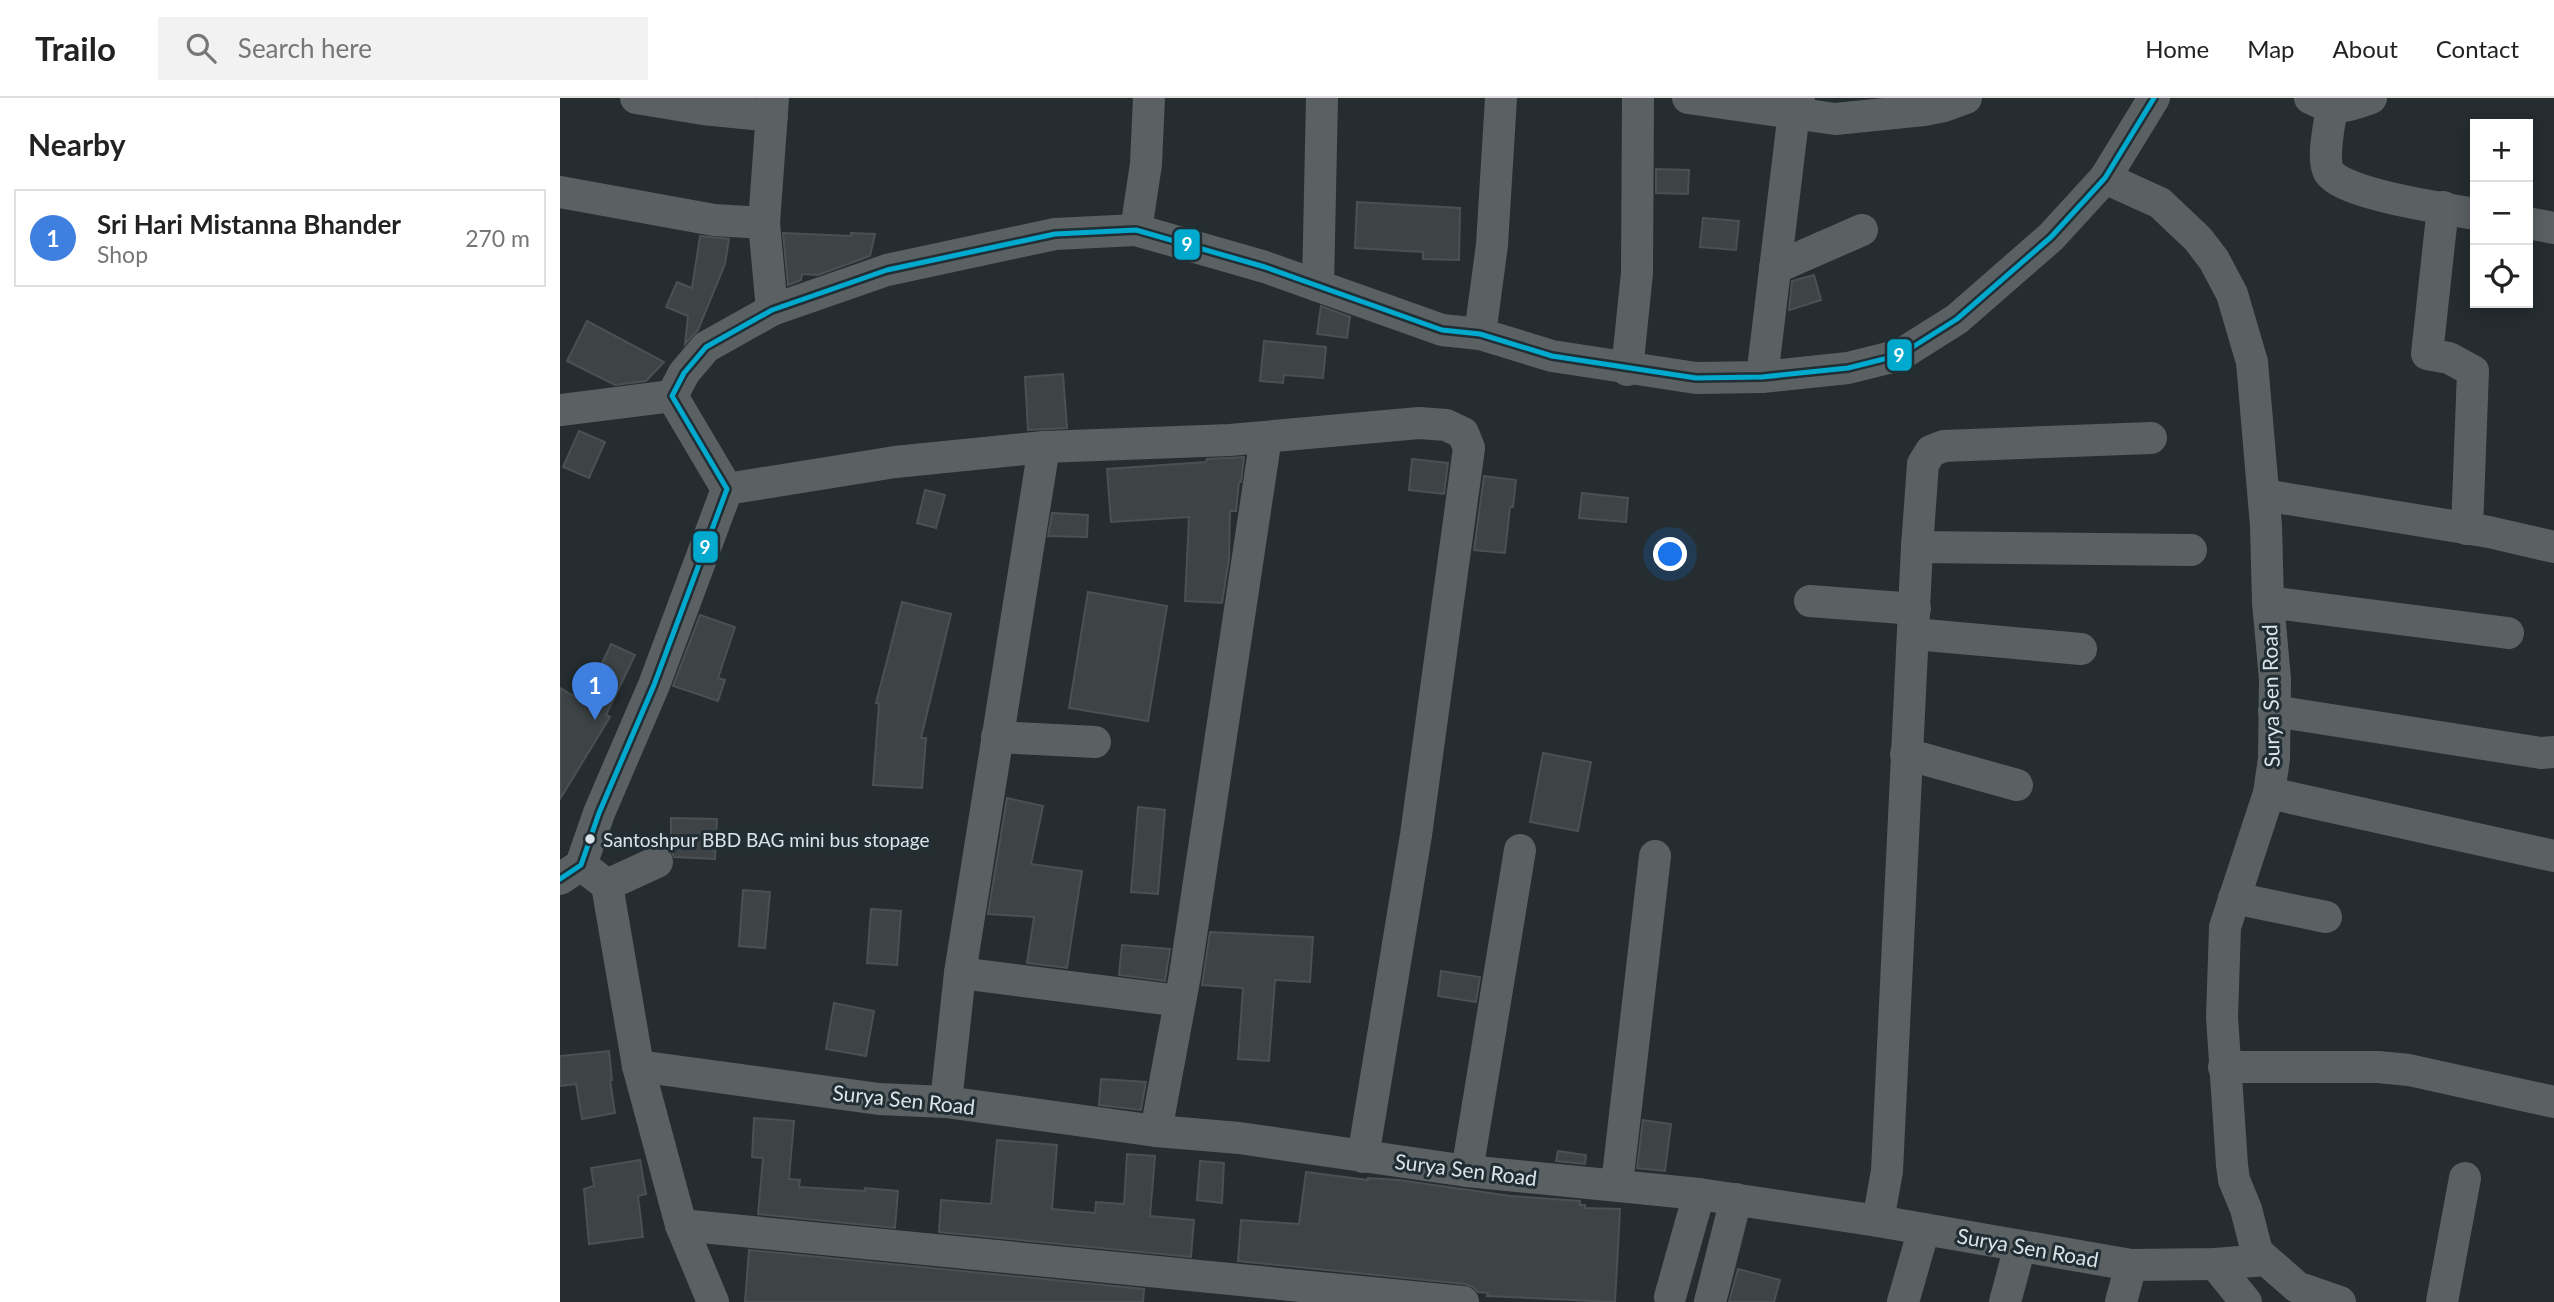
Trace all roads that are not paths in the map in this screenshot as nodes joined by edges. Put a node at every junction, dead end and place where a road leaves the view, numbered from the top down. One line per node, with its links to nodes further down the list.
1 (636, 98): 13 (street)
2 (1149, 98): 21 (street)
3 (1322, 98): 24 (street)
4 (1501, 98): 26 (street)
5 (1638, 98): 27 (street)
6 (1688, 98): 12 (street)
7 (1966, 98): 11 (street)
8 (2154, 98): 14 (street)
9 (2371, 98): 10 (street)
10 (2321, 102): 16 (street)
11 (1923, 104): 12 (street)
12 (1796, 105): 23 (street)
13 (773, 107): 18 (street)
14 (2105, 178): 28 (street); 35 (street, Surya Sen Road)
15 (560, 192): 18 (street)
16 (2443, 207): 17 (street); 36 (street)
17 (2470, 213)
18 (764, 223): 25 (street)
19 (2533, 224): 20 (street)
20 (2554, 228)
21 (1136, 230): 24 (street); 25 (street)
22 (1862, 230): 23 (street)
23 (1775, 268): 28 (street)
24 (1318, 286): 26 (street)
25 (772, 310): 29 (street)
26 (1480, 334): 27 (street)
27 (1627, 370): 28 (street)
28 (1762, 377)
29 (672, 396): 30 (street); 34 (street)
30 (560, 411)
31 (1266, 437): 33 (street); 61 (street); 67 (street)
32 (2151, 438): 37 (street)
33 (1044, 447): 34 (street); 46 (street)
34 (727, 489): 56 (street)
35 (2264, 495): 36 (street); 41 (street, Surya Sen Road)
36 (2467, 529): 38 (street)
37 (1917, 547): 39 (street); 42 (street)
38 (2554, 547)
39 (2191, 550)
40 (1810, 601): 42 (street)
41 (2268, 602): 43 (street); 45 (street, Surya Sen Road)
42 (1915, 622): 44 (street); 49 (street)
43 (2508, 633)
44 (2081, 649)
45 (2274, 711): 48 (street); 51 (street, Surya Sen Road)
46 (997, 737): 47 (street); 60 (street)
47 (1095, 742)
48 (2554, 752)
49 (1906, 754): 50 (street); 73 (street)
50 (2017, 785)
51 (2269, 793): 54 (street); 58 (street, Surya Sen Road)
52 (1520, 850): 68 (street)
53 (1655, 856): 70 (street)
54 (2554, 856)
55 (657, 862): 57 (street)
56 (571, 872): 57 (street)
57 (607, 885): 62 (street)
58 (2234, 898): 59 (street); 63 (street, Surya Sen Road)
59 (2326, 917)
60 (960, 973): 61 (street); 65 (street)
61 (1180, 1001): 66 (street)
62 (638, 1066): 65 (street, Surya Sen Road); 74 (street)
63 (2224, 1068): 64 (street); 77 (street, Surya Sen Road)
64 (2554, 1101)
65 (946, 1102): 66 (street, Surya Sen Road)
66 (1156, 1131): 67 (street, Surya Sen Road)
67 (1363, 1157): 68 (street, Surya Sen Road)
68 (1467, 1171): 70 (street, Surya Sen Road)
69 (2465, 1178): 89 (street)
70 (1618, 1184): 71 (street, Surya Sen Road)
71 (1699, 1194): 72 (street, Surya Sen Road); 80 (street)
72 (1736, 1199): 73 (street, Surya Sen Road); 83 (street)
73 (1878, 1221): 75 (street, Surya Sen Road)
74 (681, 1224): 81 (street); 82 (street)
75 (1924, 1229): 76 (street, Surya Sen Road); 84 (street)
76 (2020, 1246): 79 (street, Surya Sen Road); 85 (street)
77 (2265, 1261): 78 (street, Surya Sen Road); 88 (street)
78 (2215, 1264): 79 (street, Surya Sen Road); 87 (street)
79 (2131, 1265): 86 (street)
80 (1670, 1297)
81 (713, 1302)
82 (1463, 1302)
83 (1710, 1302)
84 (1903, 1302)
85 (2005, 1302)
86 (2122, 1302)
87 (2246, 1302)
88 (2340, 1302)
89 (2442, 1302)

